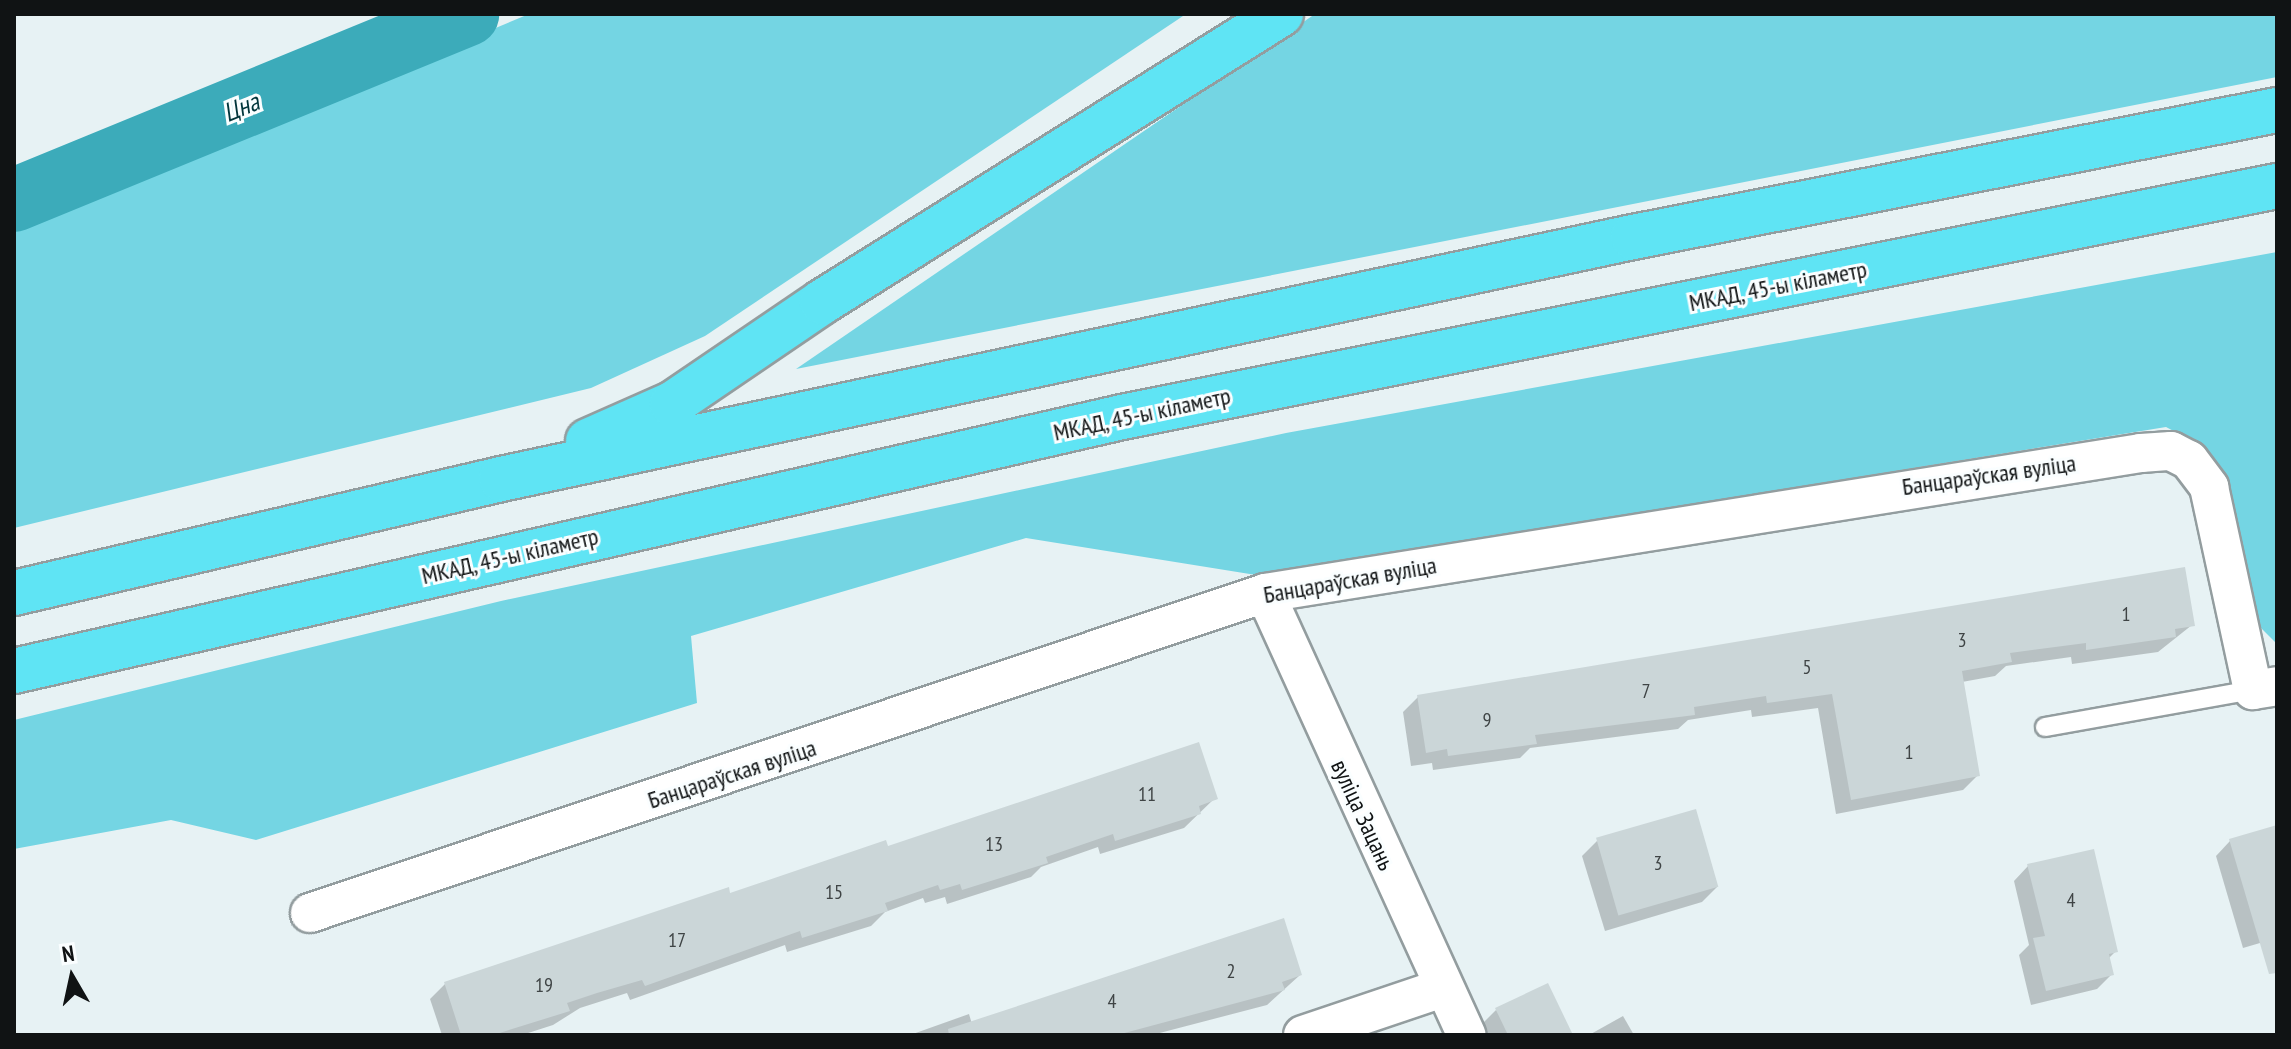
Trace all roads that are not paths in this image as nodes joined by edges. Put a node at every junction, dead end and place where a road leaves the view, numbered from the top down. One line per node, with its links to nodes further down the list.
1 (1281, 14): 4 (highway)
2 (2277, 110): 4 (highway)
3 (2277, 186): 7 (highway, МКАД, 45-ы кіламетр)
4 (501, 479): 5 (highway)
5 (14, 593)
6 (1265, 593): 8 (street, Банцараўская вуліца); 10 (street, Банцараўская вуліца); 11 (street, вуліца Зацань)
7 (14, 671)
8 (2265, 688): 9 (lane)
9 (2045, 727)
10 (310, 913)
11 (1443, 988): 12 (street); 13 (street, вуліца Зацань)
12 (1303, 1035)
13 (1466, 1035)

